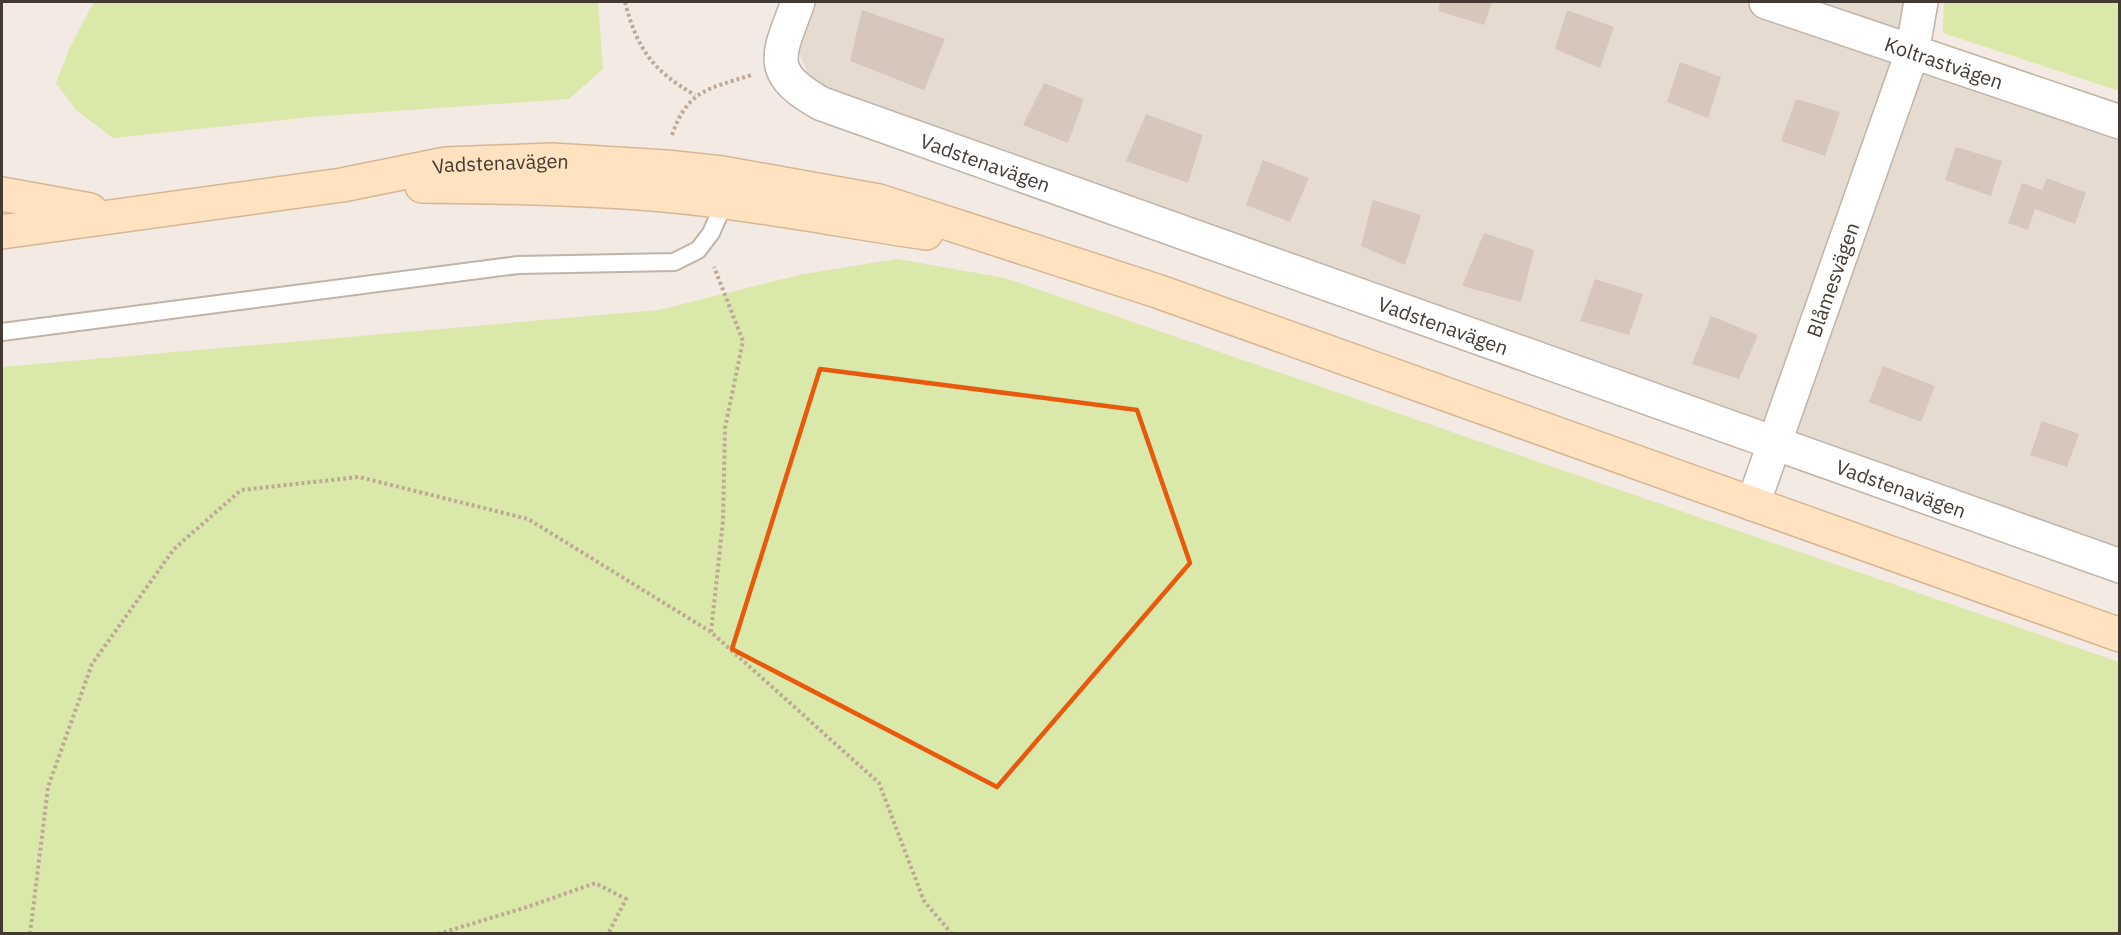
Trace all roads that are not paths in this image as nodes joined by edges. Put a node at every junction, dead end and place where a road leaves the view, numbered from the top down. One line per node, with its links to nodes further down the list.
1 (798, 2): 11 (street, Vadstenavägen)
2 (1767, 2): 4 (street, Koltrastvägen)
3 (1921, 2): 4 (street, Blåmesvägen)
4 (1912, 53): 5 (street, Koltrastvägen); 11 (street, Blåmesvägen)
5 (2120, 122)
6 (722, 187): 8 (main road, Vadstenavägen); 10 (lane); 12 (main road, Vadstenavägen)
7 (2, 194): 8 (main road, Vadstenavägen)
8 (118, 214): 9 (main road, Vadstenavägen)
9 (2, 232)
10 (2, 332)
11 (1774, 443): 12 (street, Blåmesvägen); 13 (street, Vadstenavägen)
12 (1753, 504): 14 (main road, Vadstenavägen)
13 (2120, 566)
14 (2120, 635)

